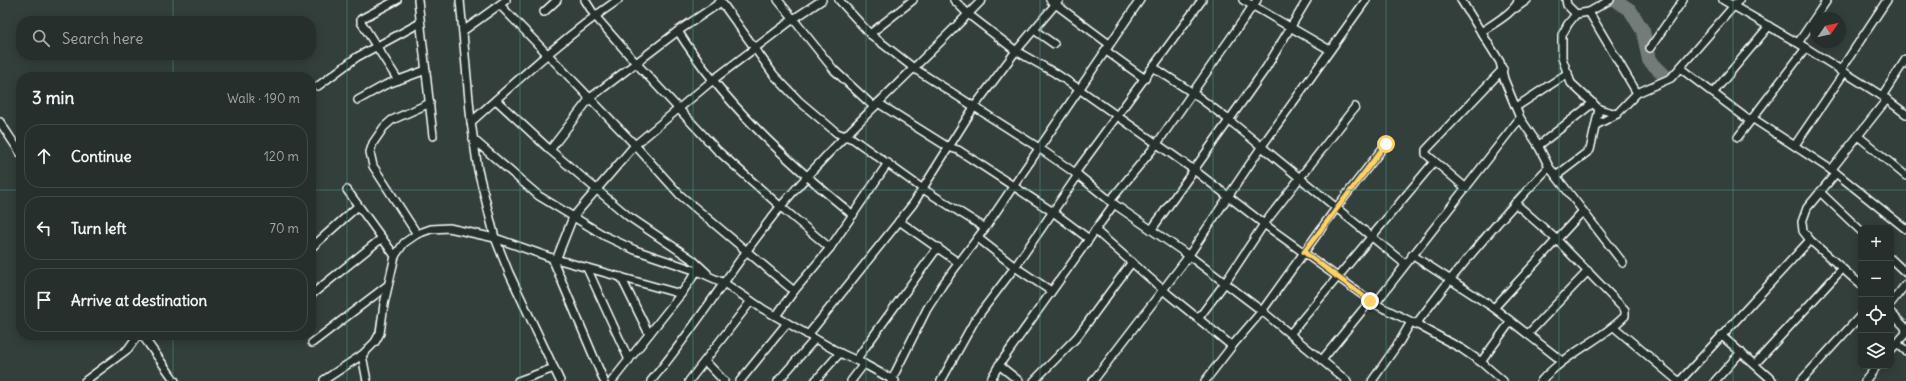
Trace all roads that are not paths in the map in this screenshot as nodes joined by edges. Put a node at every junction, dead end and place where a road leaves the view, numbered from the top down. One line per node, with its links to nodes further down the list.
1 (397, 0): 50 (street)
2 (418, 0): 40 (street)
3 (460, 0): 44 (street)
4 (557, 0): 35 (street)
5 (586, 0): 38 (street)
6 (618, 0): 38 (street)
7 (778, 0): 39 (street)
8 (822, 0): 39 (street)
9 (839, 0): 47 (street)
10 (913, 0): 47 (street)
11 (954, 0): 36 (street)
12 (982, 0): 36 (street)
13 (1140, 0): 51 (street)
14 (1202, 0): 60 (street)
15 (1243, 0): 32 (street)
16 (1257, 0): 32 (street)
17 (1307, 0): 42 (street)
18 (1366, 0): 55 (street)
19 (1460, 0): 46 (street)
20 (1518, 0): 33 (street)
21 (1527, 0): 33 (street)
22 (1566, 0): 37 (street)
23 (1610, 0): 34 (street)
24 (1683, 0): 53 (street)
25 (1723, 0): 31 (street)
26 (1827, 0): 48 (street)
27 (1887, 0): 65 (street)
28 (720, 1): 45 (street); 52 (street)
29 (1055, 1): 43 (street); 51 (street)
30 (503, 2): 44 (street); 57 (street)
31 (1737, 3): 41 (street); 61 (street)
32 (1252, 7): 42 (street); 72 (street)
33 (1512, 10): 46 (street)
34 (1589, 11): 37 (street); 73 (street)
35 (544, 12)
36 (968, 14): 56 (street); 62 (street)
37 (1576, 14): 66 (street)
38 (595, 16): 57 (street); 59 (street)
39 (792, 20): 52 (street); 81 (street)
40 (420, 23): 50 (street); 64 (street)
41 (1769, 26): 48 (street); 74 (street)
42 (1290, 27): 55 (street); 92 (street)
43 (1034, 30): 49 (street); 56 (street)
44 (463, 31): 94 (street)
45 (678, 31): 59 (street); 69 (street)
46 (1481, 32): 63 (street)
47 (870, 34): 62 (street)
48 (1798, 43): 54 (street)
49 (1054, 44)
50 (377, 45): 68 (street); 70 (street)
51 (1107, 47): 67 (street); 71 (street)
52 (754, 48): 69 (street); 97 (street)
53 (1650, 48)
54 (1806, 48): 65 (street); 91 (street)
55 (1330, 50): 106 (street)
56 (1016, 51): 71 (street); 82 (street)
57 (548, 53): 75 (street); 78 (street)
58 (1906, 59): 76 (street)
59 (636, 63): 75 (street); 86 (street)
60 (1153, 67): 67 (street); 72 (street)
61 (1680, 68): 73 (street); 74 (street)
62 (914, 69): 81 (street); 82 (street)
63 (1503, 69): 84 (street); 111 (street)
64 (426, 70): 68 (street); 79 (street)
65 (1842, 72): 76 (street); 104 (street)
66 (1568, 73): 80 (street); 84 (street)
67 (1145, 79): 89 (street)
68 (398, 80): 77 (street)
69 (713, 80): 86 (street); 119 (street)
70 (318, 86)
71 (1079, 89): 89 (street); 109 (street)
72 (1193, 93): 92 (street); 103 (street)
73 (1637, 93): 87 (street)
74 (1713, 93): 91 (street)
75 (590, 98): 102 (street); 110 (street)
76 (1884, 98): 88 (street); 98 (street)
77 (358, 100)
78 (496, 100): 94 (street); 110 (street)
79 (430, 103): 96 (street); 144 (street)
80 (1593, 103): 85 (street); 107 (street)
81 (876, 105): 97 (street); 108 (street)
82 (974, 107): 108 (street); 109 (street)
83 (1355, 107): 120 (street)
84 (1516, 107): 90 (street)
85 (1599, 109): 87 (street); 95 (street)
86 (678, 110): 102 (street); 131 (street)
87 (1616, 114): 95 (street)
88 (1906, 114)
89 (1117, 116): 103 (street); 116 (street)
90 (1520, 118): 107 (street); 122 (street)
91 (1751, 119): 99 (street); 104 (street)
92 (1229, 120): 106 (street); 114 (street)
93 (0, 122): 105 (street)
94 (471, 122): 100 (street)
95 (1596, 125): 117 (street)
96 (433, 136)
97 (845, 136): 112 (street); 119 (street)
98 (1858, 136): 115 (street); 118 (street)
99 (1738, 137)
100 (473, 139): 136 (street); 147 (street)
101 (1386, 144): 132 (street)
102 (635, 145): 123 (street); 155 (street)
103 (1156, 145): 114 (street); 128 (street)
104 (1795, 145): 115 (street)
105 (16, 146)
106 (1262, 146): 120 (street); 127 (street)
107 (1538, 146): 113 (street)
108 (948, 147): 121 (street); 124 (street)
109 (1039, 148): 116 (street); 121 (street)
110 (550, 150): 123 (street)
111 (1434, 162): 122 (street); 145 (street)
112 (888, 163): 124 (street); 135 (street)
113 (1549, 168): 117 (street); 129 (street)
114 (1194, 170): 127 (street); 141 (street)
115 (1833, 171): 126 (street); 142 (street)
116 (1077, 174): 128 (street); 134 (street)
117 (1556, 176): 133 (street)
118 (1906, 176)
119 (807, 177): 131 (street); 135 (street)
120 (1300, 178): 132 (street); 138 (street)
121 (1013, 186): 134 (street); 139 (street)
122 (1466, 188): 158 (street)
123 (598, 189): 136 (street); 173 (street)
124 (923, 189): 137 (street); 139 (street)
125 (347, 190): 130 (street)
126 (1820, 192): 140 (street); 151 (street)
127 (1230, 196): 138 (street); 157 (street)
128 (1112, 203): 141 (street); 143 (street)
129 (1515, 203): 150 (street); 175 (street)
130 (358, 206): 146 (street); 152 (street)
131 (781, 207): 154 (street); 155 (street)
132 (1336, 208): 145 (street); 156 (street)
133 (1583, 211): 150 (street); 163 (street)
134 (1053, 212): 149 (street); 166 (street)
135 (853, 215): 154 (street)
136 (573, 217): 160 (street); 169 (street)
137 (899, 221): 153 (street); 203 (street)
138 (1264, 224): 156 (street); 178 (street)
139 (985, 228): 148 (street)
140 (1858, 228)
141 (1152, 229): 157 (street)
142 (1906, 229)
143 (1096, 230): 149 (street); 162 (street)
144 (417, 234): 147 (street); 159 (street)
145 (1372, 236): 165 (street); 174 (street)
146 (382, 238): 159 (street); 183 (street)
147 (494, 238): 160 (street); 227 (street)
148 (978, 238): 164 (street); 166 (street)
149 (1088, 239): 184 (street)
150 (1557, 240): 170 (street); 189 (street)
151 (1810, 240): 168 (street); 204 (street)
152 (316, 244)
153 (938, 247): 164 (street); 219 (street)
154 (830, 248): 181 (street)
155 (745, 251): 177 (street); 181 (street)
156 (1304, 252): 174 (street); 190 (street)
157 (1188, 255): 178 (street); 182 (street)
158 (1412, 255): 165 (street); 175 (street)
159 (396, 256): 180 (street)
160 (554, 259): 167 (street); 237 (street)
161 (1893, 261): 171 (street)
162 (1132, 262): 182 (street); 249 (street)
163 (1623, 262)
164 (959, 263): 231 (street)
165 (1405, 264): 188 (street)
166 (1015, 267): 184 (street); 246 (street)
167 (587, 268): 172 (street); 218 (street)
168 (1842, 269): 176 (street); 225 (street)
169 (697, 271): 173 (street); 185 (street)
170 (1588, 271): 198 (street); 202 (street)
171 (1906, 273)
172 (621, 277): 185 (street); 200 (street)
173 (712, 277): 177 (street)
174 (1338, 278): 188 (street); 201 (street)
175 (1449, 280): 189 (street); 197 (street)
176 (1858, 282)
177 (724, 283): 187 (street); 239 (street)
178 (1225, 283): 190 (street); 194 (street)
179 (1906, 284): 186 (street)
180 (388, 285): 208 (street); 217 (street)
181 (794, 290): 191 (street)
182 (1164, 290): 194 (street); 250 (street)
183 (316, 291)
184 (1051, 291): 226 (street)
185 (681, 294): 200 (street)
186 (1894, 299)
187 (751, 301): 191 (street); 221 (street)
188 (1373, 302): 197 (street); 220 (street)
189 (1494, 308): 195 (street)
190 (1262, 310): 201 (street); 212 (street)
191 (776, 316): 196 (street)
192 (1894, 316): 199 (street)
193 (1858, 318): 258 (street)
194 (1198, 319): 212 (street)
195 (1511, 321): 202 (street); 223 (street)
196 (788, 323): 203 (street); 242 (street)
197 (1413, 323): 223 (street); 253 (street)
198 (1614, 327): 222 (street); 256 (street)
199 (1906, 333): 211 (street)
200 (649, 334): 218 (street)
201 (1290, 334): 220 (street)
202 (1528, 334): 222 (street)
203 (808, 335): 205 (street)
204 (1722, 336): 215 (street); 256 (street)
205 (816, 339): 216 (street); 243 (street)
206 (134, 340): 233 (street)
207 (146, 340): 229 (street)
208 (316, 340)
209 (316, 340): 210 (street)
210 (312, 343)
211 (1897, 343): 213 (street); 214 (street)
212 (1232, 346): 251 (street)
213 (1894, 346)
214 (1906, 351)
215 (1741, 352): 225 (street); 257 (street)
216 (840, 353): 219 (street); 244 (street)
217 (362, 355): 230 (street); 234 (street)
218 (629, 360): 238 (street)
219 (856, 360): 224 (street)
220 (1322, 360): 252 (street)
221 (705, 361): 240 (street); 241 (street)
222 (1562, 361): 255 (street)
223 (1481, 362): 254 (street)
224 (864, 364): 231 (street); 245 (street)
225 (1755, 364): 232 (street)
226 (999, 365): 247 (street); 248 (street)
227 (554, 368): 235 (street); 236 (street)
228 (1875, 369): 259 (street)
229 (176, 380)
230 (324, 380)
231 (893, 380)
232 (1770, 380)
233 (85, 381)
234 (367, 381)
235 (518, 381)
236 (560, 381)
237 (604, 381)
238 (612, 381)
239 (651, 381)
240 (689, 381)
241 (724, 381)
242 (740, 381)
243 (778, 381)
244 (816, 381)
245 (851, 381)
246 (941, 381)
247 (990, 381)
248 (1019, 381)
249 (1034, 381)
250 (1093, 381)
251 (1205, 381)
252 (1347, 381)
253 (1372, 381)
254 (1503, 381)
255 (1541, 381)
256 (1679, 381)
257 (1715, 381)
258 (1802, 381)
259 (1865, 381)

